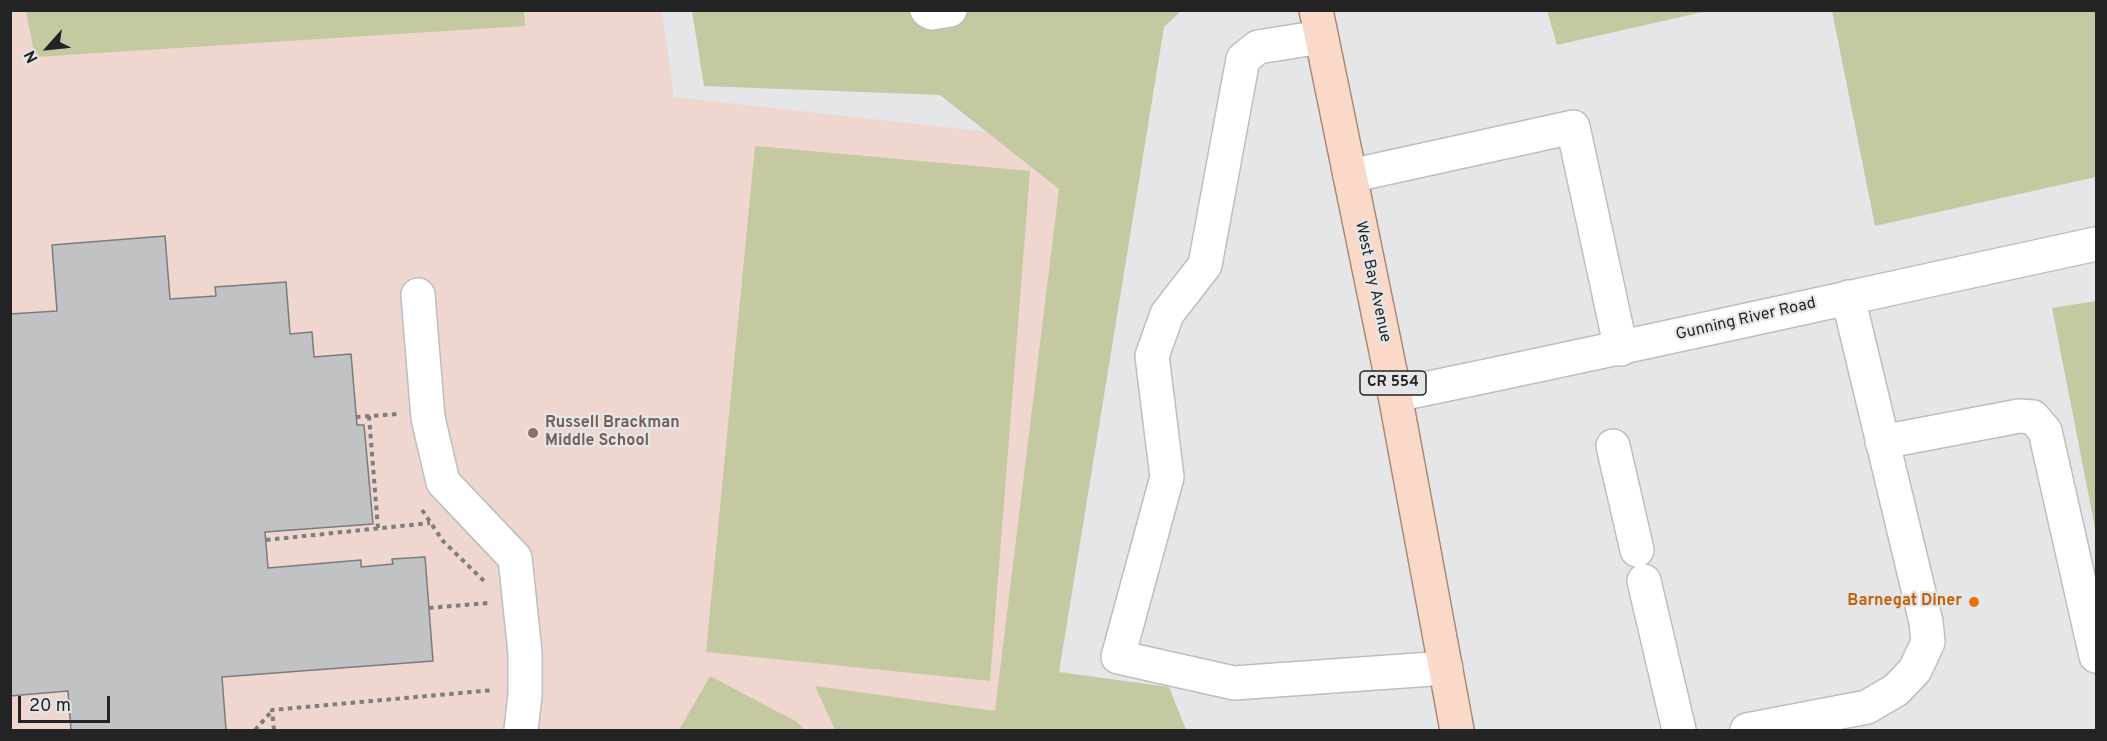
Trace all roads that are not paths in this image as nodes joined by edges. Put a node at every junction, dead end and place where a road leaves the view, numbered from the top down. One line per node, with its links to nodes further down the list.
1 (927, 10): 2 (street)
2 (950, 10)
3 (1318, 24): 4 (main road, West Bay Avenue / CR 554); 13 (street)
4 (1350, 176): 8 (street); 9 (main road, West Bay Avenue / CR 554)
5 (2097, 244): 7 (street, Gunning River Road)
6 (418, 295): 14 (street)
7 (1848, 297): 8 (street, Gunning River Road); 10 (street)
8 (1621, 349): 9 (street, Gunning River Road)
9 (1395, 395): 13 (main road, West Bay Avenue / CR 554)
10 (1882, 442): 12 (street); 17 (street)
11 (1613, 447): 16 (street)
12 (2097, 656)
13 (1446, 668): 15 (main road, West Bay Avenue / CR 554)
14 (521, 730)
15 (1457, 730)
16 (1679, 730)
17 (1747, 730)

